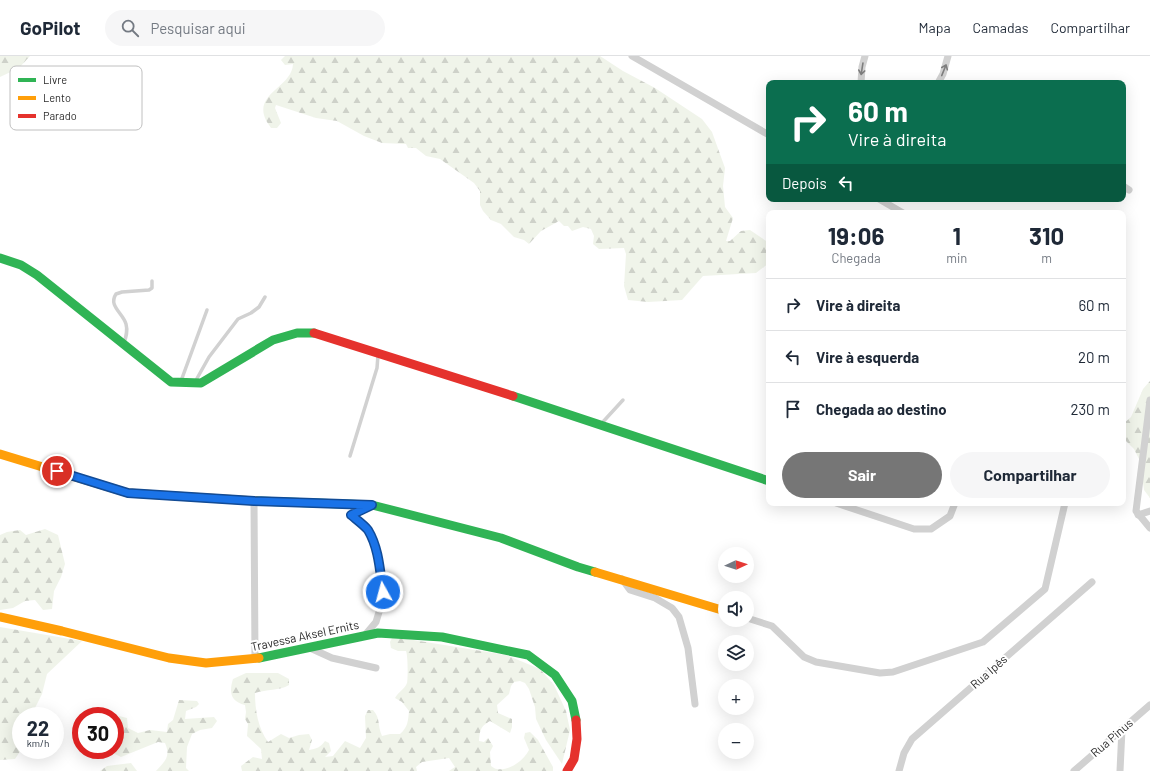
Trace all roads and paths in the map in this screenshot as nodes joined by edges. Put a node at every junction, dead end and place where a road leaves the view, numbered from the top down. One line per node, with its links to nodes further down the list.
1 (632, 56): 6 (street)
2 (865, 56): 4 (street, one-way to 4)
3 (948, 56): 5 (street, one-way to 3)
4 (861, 80)
5 (940, 80)
6 (766, 133)
7 (884, 202): 8 (street)
8 (898, 210)
9 (0, 258): 13 (street)
10 (152, 281): 13 (lane)
11 (265, 297): 16 (lane)
12 (207, 310): 15 (lane)
13 (124, 344): 15 (street)
14 (378, 354): 16 (street); 19 (street); 21 (lane)
15 (181, 382): 16 (street)
16 (194, 383)
17 (623, 400): 19 (lane)
18 (1150, 400): 29 (street)
19 (600, 425): 22 (street)
20 (0, 454): 23 (street)
21 (350, 456)
22 (766, 480)
23 (254, 501): 24 (street); 38 (street)
24 (372, 505): 31 (street); 36 (street)
25 (845, 506): 26 (street)
26 (954, 506)
27 (1064, 506): 35 (street)
28 (1150, 511): 29 (street)
29 (1138, 515): 30 (street)
30 (1150, 528)
31 (622, 579): 33 (street); 40 (street)
32 (1092, 582): 44 (street, Rua Ipês)
33 (718, 609)
34 (0, 617): 38 (street, Travessa Aksel Ernits)
35 (754, 620)
36 (365, 636): 37 (street, Travessa Aksel Ernits); 43 (street, Travessa Aksel Ernits)
37 (310, 648): 38 (street, Travessa Aksel Ernits); 39 (street)
38 (255, 659)
39 (376, 668)
40 (695, 704)
41 (1150, 705): 42 (street, Rua Pinus)
42 (1122, 729): 45 (street, Rua Pinus); 46 (street)
43 (567, 771)
44 (899, 771)
45 (1074, 771)
46 (1120, 771)

